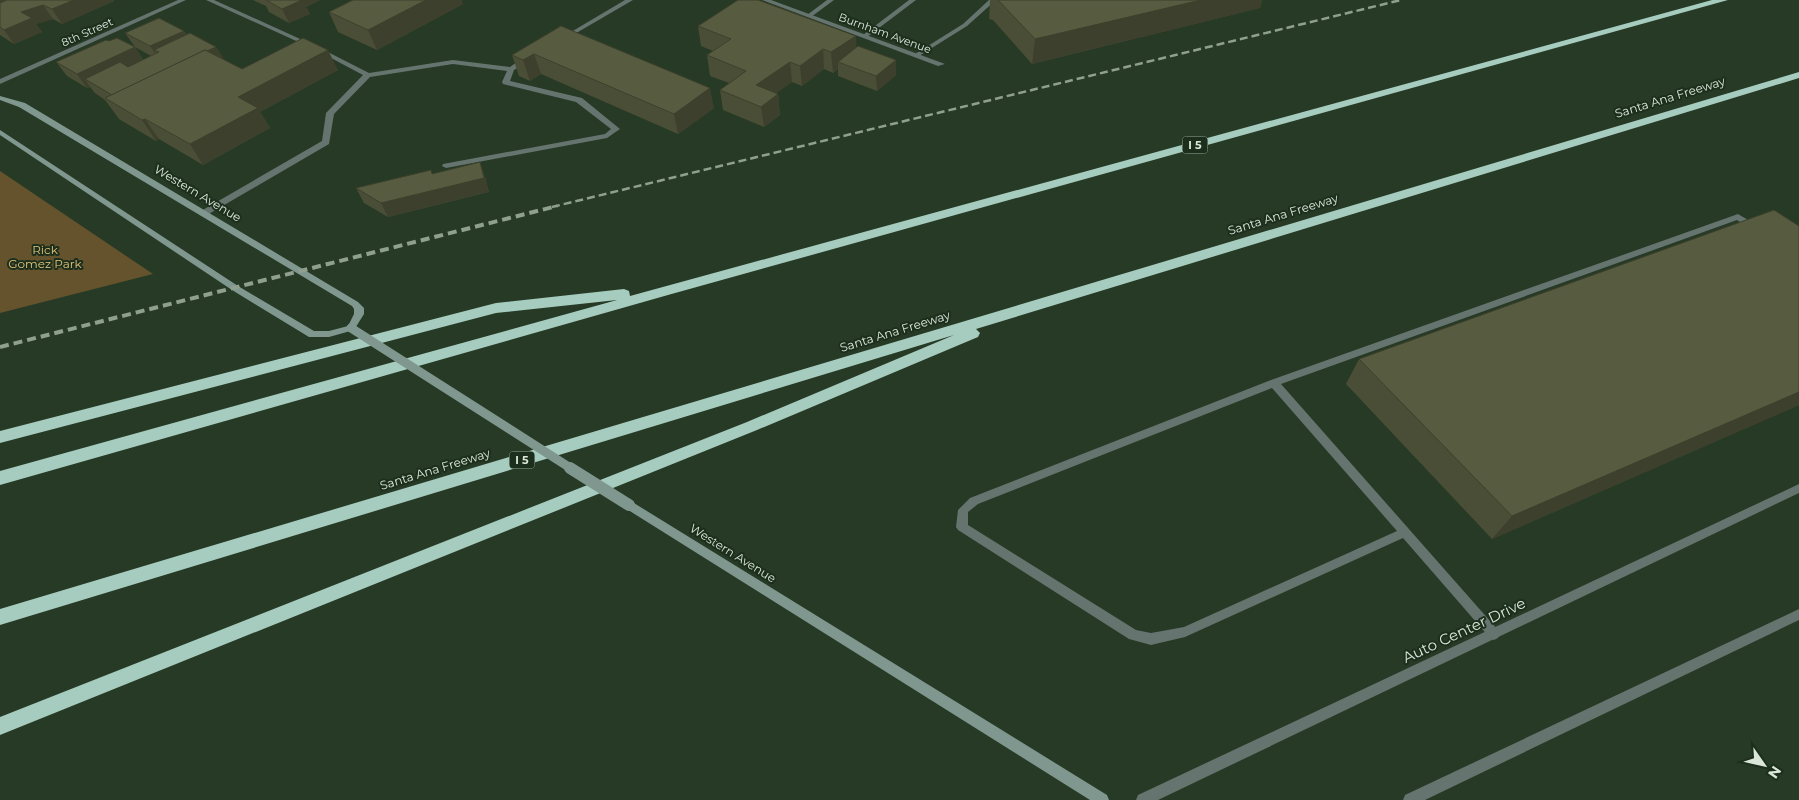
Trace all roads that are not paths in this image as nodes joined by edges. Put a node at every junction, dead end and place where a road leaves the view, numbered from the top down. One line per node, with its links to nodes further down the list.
1 (183, 0): 18 (street, 8th Street)
2 (209, 0): 16 (street)
3 (630, 0): 11 (street)
4 (765, 0): 9 (street, Burnham Avenue)
5 (831, 0): 9 (street)
6 (913, 0): 10 (street)
7 (993, 0): 13 (street)
8 (1723, 0): 24 (highway, I 5)
9 (809, 16): 10 (street, Burnham Avenue)
10 (865, 36): 13 (street, Burnham Avenue)
11 (553, 44)
12 (536, 54): 15 (street)
13 (917, 55): 14 (street, Burnham Avenue)
14 (941, 64)
15 (511, 69): 16 (street); 21 (street)
16 (368, 75): 22 (street)
17 (1799, 75): 25 (highway, Santa Ana Freeway / I 5)
18 (0, 82)
19 (0, 98): 22 (main road, Western Avenue)
20 (0, 132): 26 (main road)
21 (446, 166)
22 (204, 213): 26 (main road, Western Avenue)
23 (1761, 232): 27 (street)
24 (668, 290): 28 (highway); 29 (highway, I 5)
25 (1043, 303): 33 (highway, Santa Ana Freeway / I 5); 35 (highway)
26 (351, 328): 36 (main road, Western Avenue, bridge)
27 (1274, 383): 31 (street); 31 (street)
28 (0, 438)
29 (0, 478)
30 (1799, 488): 34 (street, Auto Center Drive)
31 (1405, 532): 34 (street)
32 (1799, 614): 38 (street)
33 (0, 617)
34 (1494, 634): 37 (street, Auto Center Drive)
35 (0, 726)
36 (1102, 800)
37 (1143, 800)
38 (1410, 800)

